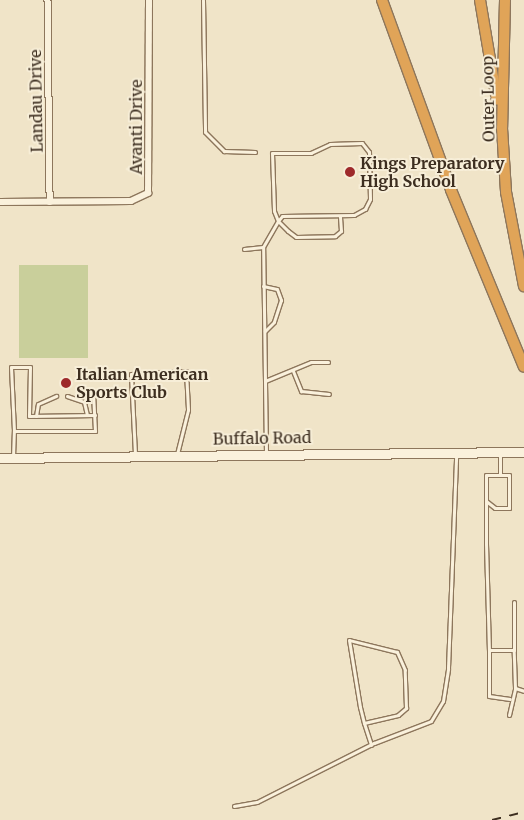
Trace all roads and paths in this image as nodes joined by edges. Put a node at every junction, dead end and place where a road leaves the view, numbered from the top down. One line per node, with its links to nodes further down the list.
1 (48, 0): 10 (street, Landau Drive)
2 (149, 0): 10 (street, Avanti Drive)
3 (203, 0): 8 (lane)
4 (382, 0): 19 (highway)
5 (480, 0): 7 (highway)
6 (505, 0): 7 (highway, Outer Loop)
7 (502, 128): 16 (highway, Outer Loop)
8 (254, 152)
9 (0, 202): 10 (street, Avanti Drive)
10 (50, 202)
11 (340, 216): 12 (lane); 12 (lane); 12 (lane)
12 (278, 221): 13 (lane)
13 (263, 248): 14 (lane); 15 (lane)
14 (244, 249)
15 (263, 286): 17 (lane); 17 (lane)
16 (524, 286)
17 (264, 331): 21 (lane)
18 (328, 362): 20 (lane)
19 (524, 367)
20 (293, 371): 21 (lane); 23 (lane)
21 (265, 382): 33 (lane)
22 (94, 394): 27 (lane)
23 (329, 394)
24 (56, 396): 28 (lane)
25 (67, 396): 26 (lane)
26 (88, 415): 27 (lane); 28 (lane)
27 (95, 415): 29 (lane)
28 (36, 416): 29 (lane)
29 (14, 431): 37 (lane)
30 (456, 452): 31 (main road, Buffalo Road); 33 (main road, Buffalo Road); 48 (lane)
31 (500, 452): 32 (main road, Buffalo Road); 38 (lane)
32 (524, 452)
33 (266, 453): 35 (main road, Buffalo Road)
34 (135, 454): 35 (main road, Buffalo Road); 35 (lane); 37 (main road, Buffalo Road)
35 (177, 454)
36 (0, 458): 37 (main road, Buffalo Road)
37 (13, 458)
38 (500, 475): 39 (lane); 39 (lane)
39 (486, 501): 41 (lane)
40 (514, 602): 42 (lane)
41 (489, 650): 42 (lane); 45 (lane)
42 (514, 650): 43 (lane)
43 (515, 688): 44 (lane); 45 (lane)
44 (524, 691)
45 (510, 699): 46 (lane)
46 (509, 714)
47 (364, 723): 47 (lane); 48 (lane)
48 (370, 745): 49 (lane)
49 (234, 806)

